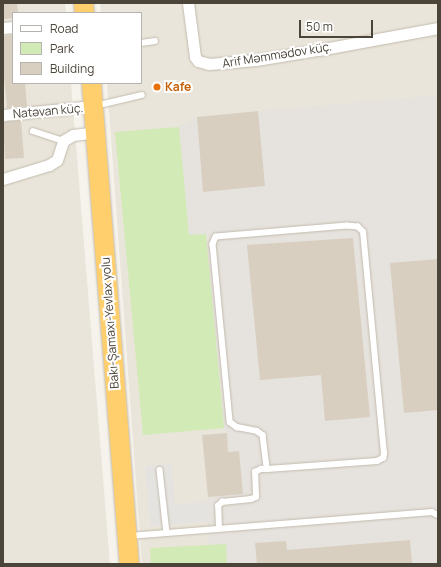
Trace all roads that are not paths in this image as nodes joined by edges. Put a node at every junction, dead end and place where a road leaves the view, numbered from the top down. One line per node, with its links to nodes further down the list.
1 (188, 3): 2 (street, Arif Məmmədov küç.)
2 (438, 28)
3 (155, 40): 4 (lane)
4 (142, 43)
5 (91, 84): 7 (highway, Bakı-Şamaxı-Yevlax yolu)
6 (142, 95): 7 (lane)
7 (93, 106): 8 (street, Natəvan küç.); 10 (highway, Bakı-Şamaxı-Yevlax yolu)
8 (3, 115)
9 (33, 131): 11 (lane)
10 (96, 132): 11 (street); 18 (highway, Bakı-Şamaxı-Yevlax yolu)
11 (63, 141): 12 (street)
12 (3, 179)
13 (267, 469): 13 (lane); 16 (lane)
14 (160, 470): 17 (lane)
15 (438, 515): 16 (lane)
16 (219, 529): 17 (lane)
17 (166, 533): 18 (lane)
18 (126, 536): 19 (highway, Bakı-Şamaxı-Yevlax yolu)
19 (128, 564)

